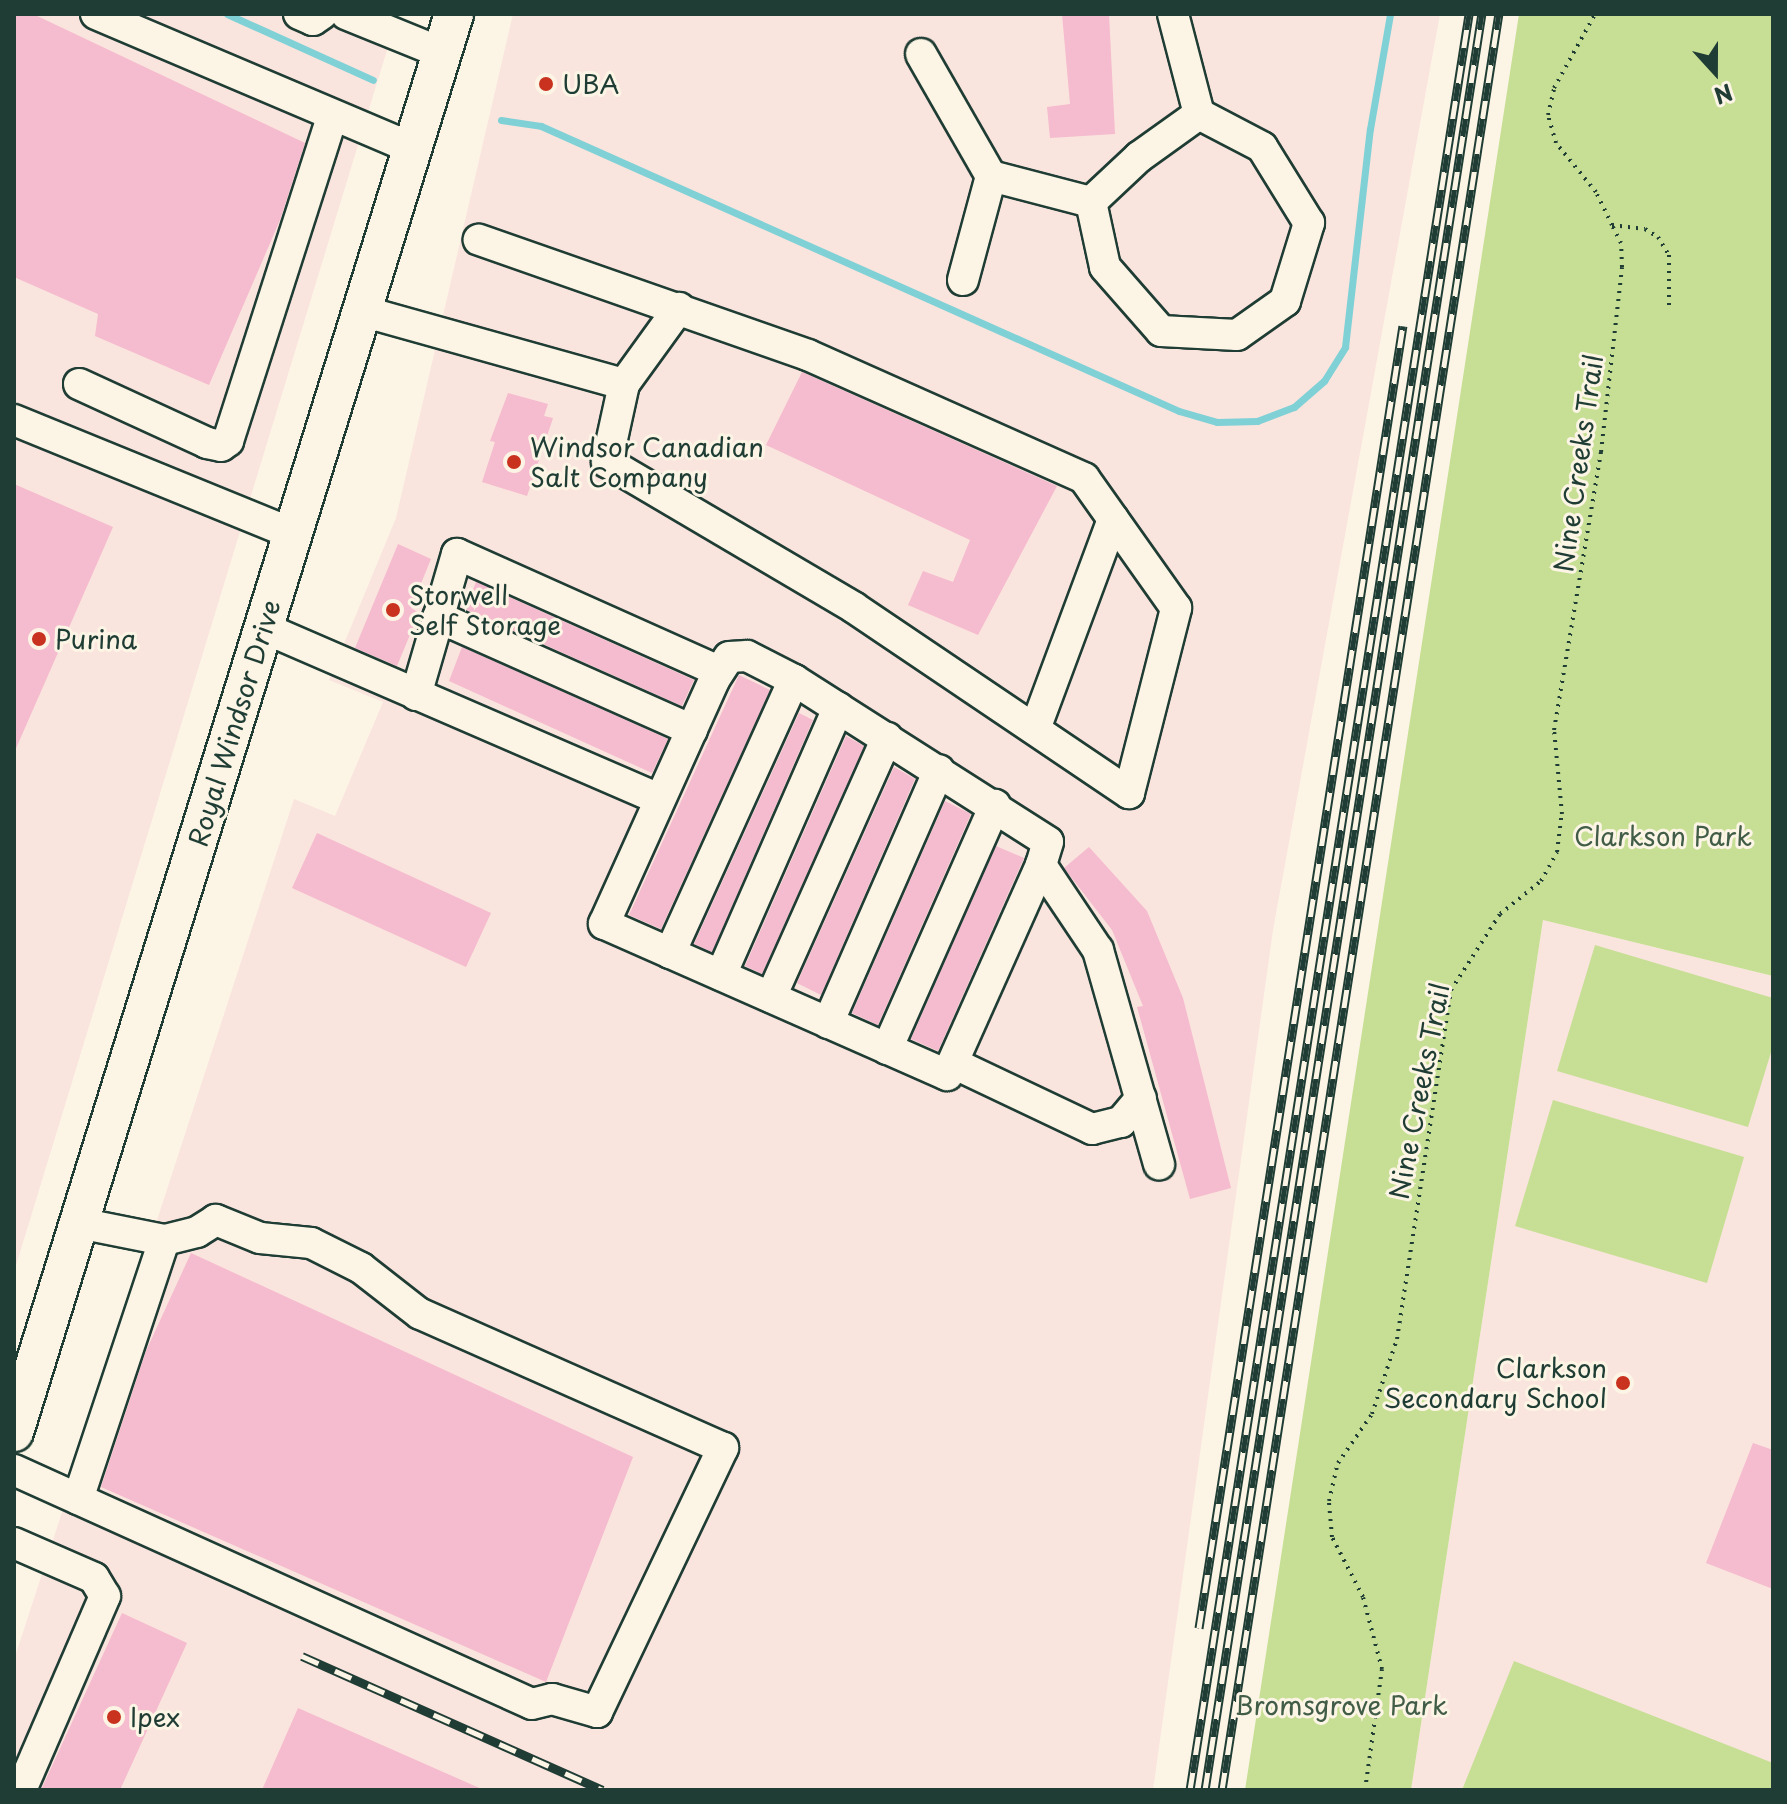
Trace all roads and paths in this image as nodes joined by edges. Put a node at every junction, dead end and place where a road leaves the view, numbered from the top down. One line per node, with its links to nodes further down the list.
1 (96, 14): 11 (lane)
2 (299, 14): 3 (lane)
3 (322, 14)
4 (346, 14): 8 (lane)
5 (454, 14): 8 (main road, Royal Windsor Drive)
6 (1173, 14): 10 (lane)
7 (1595, 14): 15 (path, Nine Creeks Trail)
8 (442, 53): 12 (main road, Royal Windsor Drive)
9 (921, 54): 13 (lane)
10 (1199, 114): 14 (lane); 14 (lane)
11 (332, 117): 12 (lane); 21 (lane)
12 (411, 148): 20 (main road, Royal Windsor Drive)
13 (991, 176): 14 (lane); 17 (lane)
14 (1091, 202)
15 (1612, 225): 18 (path); 54 (path, Nine Creeks Trail)
16 (479, 240): 19 (lane)
17 (963, 280)
18 (1669, 306)
19 (679, 308): 22 (lane); 24 (lane)
20 (362, 311): 22 (lane); 25 (main road, Royal Windsor Drive)
21 (79, 384)
22 (624, 384): 32 (lane)
23 (14, 420): 25 (lane)
24 (1113, 519): 32 (lane); 32 (lane)
25 (293, 534): 27 (main road, Royal Windsor Drive)
26 (438, 617): 28 (lane); 30 (lane); 33 (lane)
27 (264, 628): 30 (lane); 47 (main road, Royal Windsor Drive)
28 (719, 671): 29 (lane); 33 (lane)
29 (794, 680): 31 (lane); 39 (lane)
30 (416, 695): 36 (lane)
31 (838, 708): 34 (lane); 40 (lane)
32 (1035, 729)
33 (692, 730): 36 (lane)
34 (887, 738): 35 (lane); 41 (lane)
35 (939, 770): 37 (lane); 42 (lane)
36 (660, 799): 39 (lane)
37 (995, 805): 38 (lane); 43 (lane)
38 (1041, 865): 44 (lane); 45 (lane)
39 (670, 953): 40 (lane)
40 (721, 975): 41 (lane)
41 (771, 997): 42 (lane)
42 (828, 1023): 43 (lane)
43 (887, 1049): 44 (lane)
44 (953, 1063): 45 (lane)
45 (1141, 1098): 46 (lane)
46 (1159, 1164)
47 (79, 1223): 48 (lane); 49 (main road, Royal Windsor Drive)
48 (164, 1240): 51 (lane); 51 (lane)
49 (17, 1413)
50 (14, 1470): 51 (lane)
51 (78, 1499)
52 (14, 1543): 53 (lane)
53 (21, 1790)
54 (1365, 1790)

